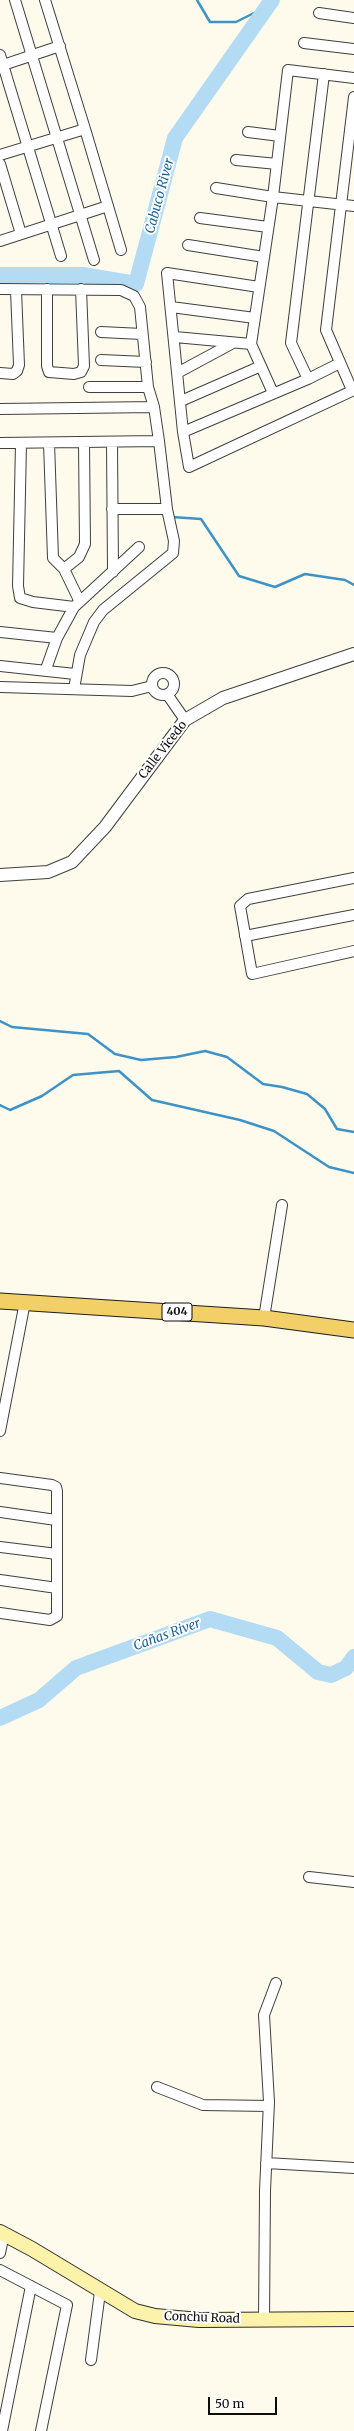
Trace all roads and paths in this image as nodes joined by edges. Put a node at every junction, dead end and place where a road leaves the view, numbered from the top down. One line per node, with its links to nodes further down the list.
1 (15, 0): 8 (street)
2 (44, 0): 6 (street)
3 (319, 13): 4 (street)
4 (354, 18)
5 (304, 43): 7 (street)
6 (60, 46): 8 (street); 13 (street)
7 (354, 48)
8 (32, 55): 9 (street); 16 (street)
9 (1, 62): 17 (street)
10 (324, 74): 11 (street); 15 (street); 24 (street)
11 (354, 78)
12 (354, 97): 25 (street)
13 (85, 129): 16 (street); 26 (street)
14 (248, 132): 15 (street)
15 (280, 136): 21 (street)
16 (57, 138): 17 (street); 28 (street)
17 (28, 147): 18 (street); 30 (street)
18 (0, 155)
19 (236, 160): 21 (street)
20 (0, 164): 32 (street)
21 (277, 164): 23 (street)
22 (216, 188): 23 (street)
23 (273, 197): 24 (street); 31 (street)
24 (309, 201): 25 (street); 57 (street)
25 (340, 205): 27 (street); 53 (street)
26 (108, 206): 28 (street); 35 (street)
27 (354, 206)
28 (81, 215): 30 (street); 38 (street)
29 (200, 218): 31 (street)
30 (52, 225): 32 (street); 36 (street)
31 (268, 228): 37 (street)
32 (21, 234): 33 (street)
33 (0, 241)
34 (188, 245): 37 (street)
35 (122, 250)
36 (61, 256)
37 (264, 257): 39 (street)
38 (94, 260)
39 (259, 287): 44 (street); 45 (street)
40 (0, 289): 42 (street)
41 (81, 289): 43 (street); 43 (street); 47 (street)
42 (16, 290): 43 (street); 56 (street)
43 (47, 290)
44 (171, 307): 45 (street); 48 (street)
45 (255, 318): 50 (street)
46 (101, 332): 47 (street)
47 (142, 334): 52 (street)
48 (175, 337): 49 (street); 55 (street)
49 (231, 344): 50 (street); 55 (street)
50 (251, 344): 54 (street)
51 (101, 360): 52 (street)
52 (146, 362): 59 (street)
53 (340, 363): 57 (street); 60 (street)
54 (261, 366): 61 (street); 62 (street)
55 (179, 372): 62 (street)
56 (0, 373)
57 (308, 379): 61 (street)
58 (89, 386): 59 (street)
59 (148, 387): 63 (street)
60 (353, 390): 65 (street)
61 (273, 393): 65 (street)
62 (181, 401): 65 (street)
63 (154, 406): 64 (street); 66 (street)
64 (0, 409)
65 (183, 432)
66 (159, 441): 70 (street); 73 (street)
67 (0, 443): 71 (street)
68 (49, 443): 69 (street); 71 (street); 75 (street)
69 (84, 443): 70 (street); 75 (street)
70 (112, 443): 72 (street)
71 (21, 444): 77 (street)
72 (112, 508): 73 (street); 76 (street)
73 (167, 509): 83 (street)
74 (139, 547): 76 (street)
75 (64, 568): 77 (street)
76 (113, 572): 77 (street)
77 (77, 604): 79 (street)
78 (0, 632): 79 (street)
79 (57, 638): 82 (street)
80 (354, 654): 88 (street, Calle Vicedo)
81 (0, 666): 82 (street)
82 (46, 669): 83 (street)
83 (76, 674): 86 (street)
84 (152, 686): 86 (street); 87 (street); 87 (street)
85 (0, 687): 86 (street)
86 (74, 689)
87 (167, 694): 88 (street)
88 (185, 720): 89 (street, Calle Vicedo)
89 (0, 875)
90 (354, 878): 92 (street)
91 (354, 915): 92 (street)
92 (245, 936): 93 (street)
93 (354, 951)
94 (282, 1205): 97 (street)
95 (0, 1300): 96 (main road, 404)
96 (25, 1302): 97 (main road, 404); 99 (street)
97 (264, 1318): 98 (main road, 404)
98 (354, 1330)
99 (5, 1386): 100 (street)
100 (0, 1431)
101 (0, 1478): 103 (street)
102 (0, 1512): 103 (street)
103 (56, 1520): 105 (street)
104 (0, 1547): 105 (street)
105 (57, 1554): 107 (street)
106 (0, 1580): 107 (street)
107 (57, 1588): 108 (street)
108 (0, 1613)
109 (309, 1877): 110 (street)
110 (354, 1882)
111 (276, 1983): 113 (street)
112 (157, 2087): 113 (street)
113 (269, 2106): 114 (street)
114 (266, 2163): 115 (street); 122 (street)
115 (354, 2168)
116 (2, 2233): 117 (street); 120 (main road, Conchu Road)
117 (0, 2253)
118 (0, 2270): 119 (street)
119 (31, 2286): 124 (street); 125 (street)
120 (100, 2292): 122 (main road, Conchu Road); 123 (street)
121 (354, 2319): 122 (main road, Conchu Road)
122 (264, 2320)
123 (91, 2360)
124 (2, 2431)
125 (41, 2431)

